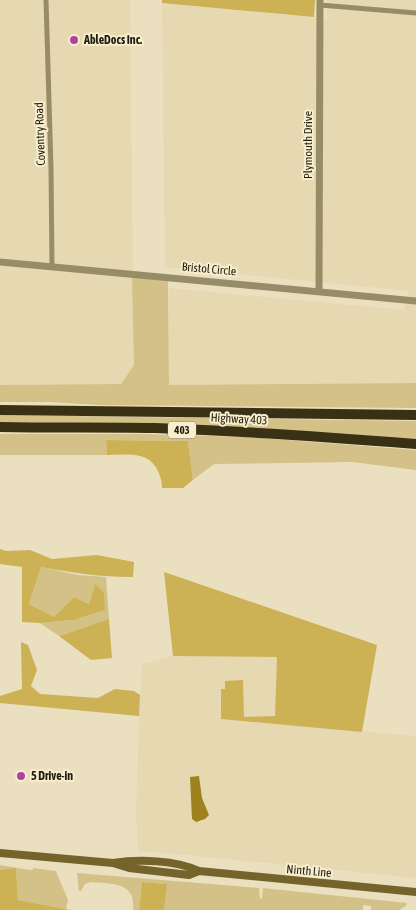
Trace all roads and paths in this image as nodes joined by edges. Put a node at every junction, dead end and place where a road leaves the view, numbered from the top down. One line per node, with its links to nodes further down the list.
1 (46, 0): 5 (street, Coventry Road)
2 (320, 2): 3 (street); 6 (street, Plymouth Drive)
3 (416, 14)
4 (0, 262): 5 (street, Bristol Circle)
5 (52, 266): 6 (street, Bristol Circle)
6 (319, 291): 7 (street, Bristol Circle)
7 (416, 301)
8 (0, 410): 9 (highway, Highway 403 / 403)
9 (416, 415)
10 (0, 427): 11 (highway, Highway 403 / 403)
11 (416, 444)
12 (0, 853): 13 (main road, Ninth Line)
13 (416, 892)

